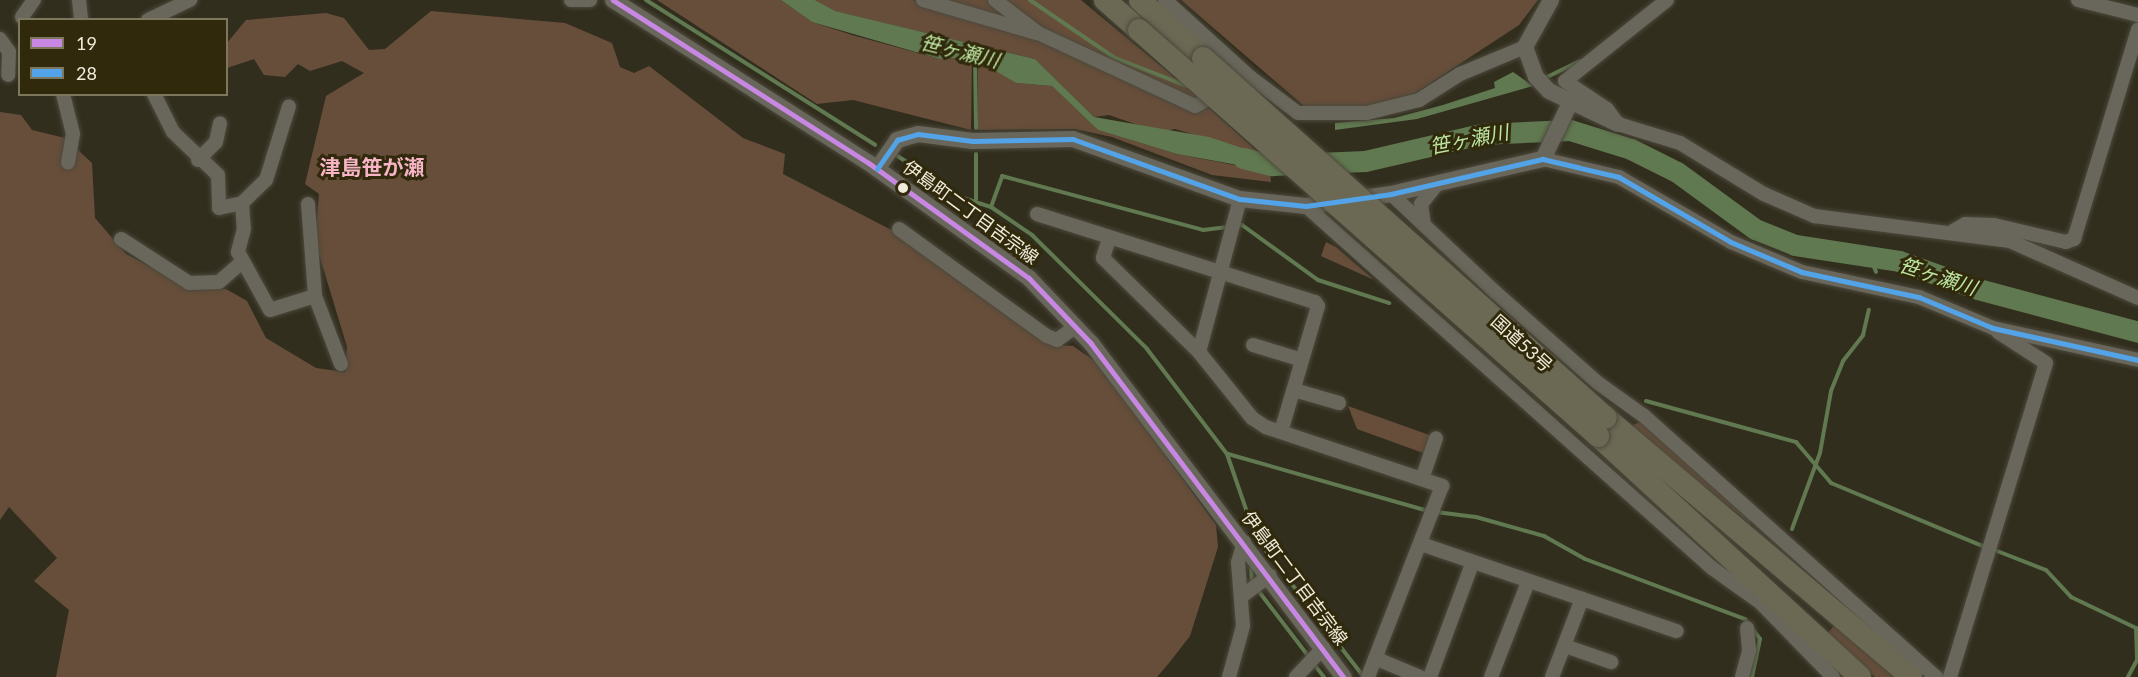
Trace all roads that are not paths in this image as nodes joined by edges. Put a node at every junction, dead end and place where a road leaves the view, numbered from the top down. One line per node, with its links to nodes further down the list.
1 (34, 0): 16 (street)
2 (79, 0): 17 (street)
3 (190, 0): 18 (street)
4 (571, 0): 5 (street)
5 (590, 0)
6 (613, 0): 34 (street, 伊島町二丁目吉宗線)
7 (923, 0): 20 (street)
8 (995, 0): 20 (street)
9 (1105, 0): 62 (highway, 国道53号, bridge)
10 (1140, 0): 62 (highway, 国道53号, bridge)
11 (1165, 0): 24 (street)
12 (1551, 0): 22 (street)
13 (1667, 0): 30 (street)
14 (2078, 0): 15 (street)
15 (2138, 15)
16 (22, 16)
17 (81, 18)
18 (152, 18)
19 (2138, 30): 44 (street)
20 (1038, 33): 24 (street)
21 (0, 39): 23 (street)
22 (1525, 47): 24 (street); 27 (street)
23 (9, 75)
24 (1250, 76)
25 (64, 96): 33 (street)
26 (155, 96): 32 (street)
27 (1569, 105): 30 (street); 31 (street)
28 (289, 106): 38 (street)
29 (220, 123): 32 (street)
30 (1618, 124): 44 (street)
31 (1545, 155): 35 (street); 53 (street)
32 (198, 160): 38 (street)
33 (68, 163)
34 (878, 169): 37 (street); 52 (street, 伊島町二丁目吉宗線)
35 (1439, 182): 36 (street); 42 (street)
36 (1391, 194): 40 (street); 42 (street)
37 (1240, 199): 40 (street); 48 (street)
38 (242, 203): 47 (street)
39 (308, 204): 50 (street)
40 (1305, 206): 54 (street)
41 (1037, 214): 46 (street)
42 (1424, 225): 49 (street)
43 (899, 229): 52 (street)
44 (1953, 231): 51 (street)
45 (121, 239): 47 (street)
46 (1109, 239): 48 (street); 56 (street)
47 (242, 262): 50 (street)
48 (1222, 272): 56 (street); 57 (street)
49 (1494, 292): 54 (street); 66 (street)
50 (315, 296): 59 (street)
51 (2138, 298)
52 (1075, 327): 67 (street, 伊島町二丁目吉宗線)
53 (1993, 328): 58 (street); 92 (street)
54 (1455, 336): 88 (street)
55 (1253, 345): 57 (street)
56 (1199, 352): 63 (street)
57 (1302, 360): 60 (street)
58 (2138, 360)
59 (341, 364)
60 (1294, 390): 61 (street); 63 (street)
61 (1340, 403)
62 (1602, 427): 66 (highway, 国道53号); 89 (highway, 国道53号)
63 (1281, 432): 65 (street)
64 (1436, 438): 65 (street)
65 (1422, 479): 68 (street)
66 (1751, 527): 90 (highway, 国道53号); 91 (street)
67 (1244, 542): 71 (street, 伊島町二丁目吉宗線); 71 (street)
68 (1421, 544): 69 (street); 77 (street)
69 (1472, 564): 70 (street); 84 (street)
70 (1528, 582): 72 (street); 85 (street)
71 (1255, 586): 76 (street, 伊島町二丁目吉宗線); 80 (street)
72 (1582, 599): 74 (street); 75 (street)
73 (1748, 628): 87 (street)
74 (1677, 631)
75 (1564, 646): 78 (street); 86 (street)
76 (1314, 656): 81 (street); 82 (street, 伊島町二丁目吉宗線)
77 (1377, 659): 79 (street); 83 (street)
78 (1611, 662)
79 (1369, 676)
80 (1229, 677)
81 (1296, 677)
82 (1344, 677)
83 (1420, 677)
84 (1430, 677)
85 (1491, 677)
86 (1552, 677)
87 (1742, 677)
88 (1833, 677)
89 (1860, 677)
90 (1911, 677)
91 (1936, 677)
92 (1950, 677)

